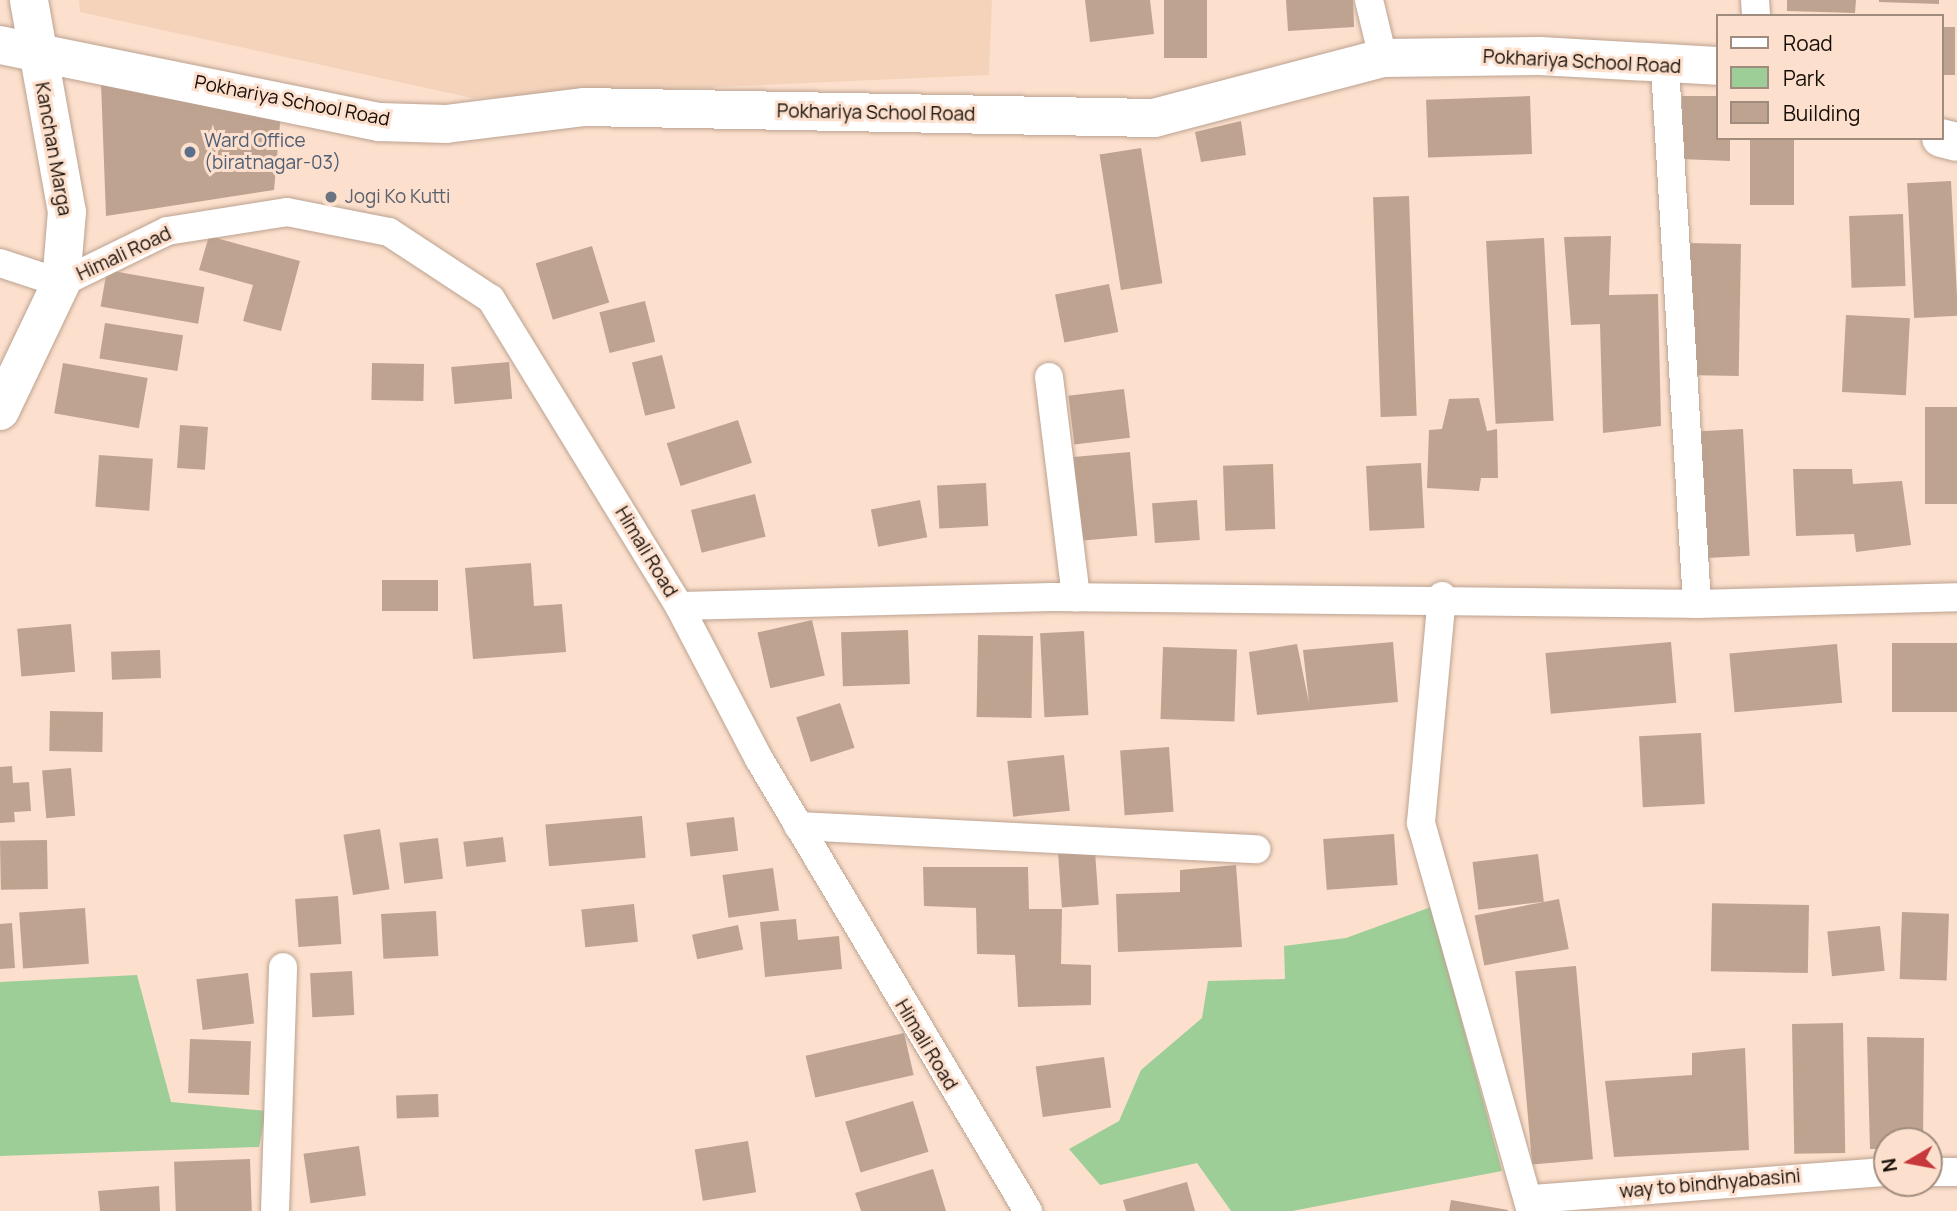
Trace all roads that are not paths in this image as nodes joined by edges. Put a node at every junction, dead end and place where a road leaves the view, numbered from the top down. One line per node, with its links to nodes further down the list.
1 (29, 0): 3 (main road, Kanchan Marga)
2 (1370, 0): 4 (street)
3 (17, 48): 4 (main road, Pokhariya School Road); 8 (main road, Kanchan Marga)
4 (1383, 58): 6 (main road, Pokhariya School Road)
5 (1716, 66): 6 (main road, Pokhariya School Road)
6 (1665, 67): 14 (street)
7 (0, 263): 8 (street)
8 (61, 283): 10 (main road, Kanchan Marga); 15 (street, Himali Road)
9 (1049, 377): 12 (street)
10 (0, 411)
11 (1442, 596): 12 (street); 14 (street); 20 (street)
12 (1076, 597): 15 (street)
13 (1957, 597): 14 (street)
14 (1697, 604)
15 (679, 606): 16 (street, Himali Road)
16 (798, 826): 17 (street); 22 (street, Himali Road)
17 (1256, 849)
18 (283, 967): 21 (street)
19 (1873, 1173): 20 (street, way to bindhyabasini)
20 (1532, 1205)
21 (275, 1211)
22 (1028, 1211)

